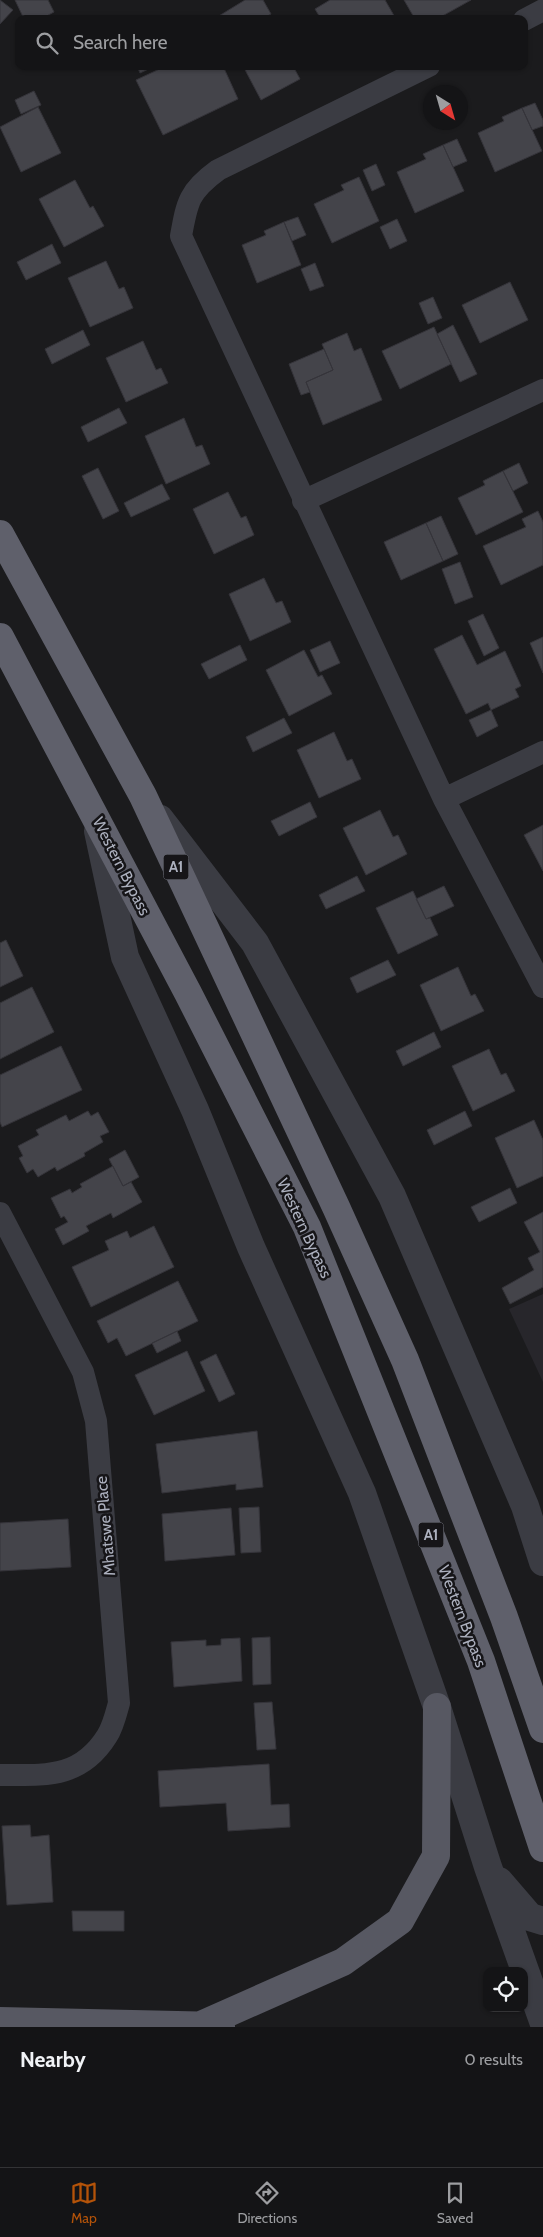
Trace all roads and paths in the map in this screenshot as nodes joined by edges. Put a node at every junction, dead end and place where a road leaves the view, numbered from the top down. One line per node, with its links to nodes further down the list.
1 (543, 10): 2 (street)
2 (528, 18)
3 (421, 70): 5 (street)
4 (543, 390): 5 (street)
5 (304, 501): 10 (street)
6 (0, 534): 9 (highway, A1)
7 (0, 637): 11 (highway, Western Bypass / A1)
8 (543, 752): 10 (street)
9 (143, 796): 14 (street); 16 (highway, A1)
10 (444, 799): 12 (street)
11 (94, 813): 15 (street); 18 (highway, Western Bypass / A1)
12 (543, 987)
13 (0, 1213): 17 (street, Mhatswe Place)
14 (543, 1562)
15 (438, 1707): 19 (street); 23 (main road)
16 (543, 1729)
17 (0, 1775)
18 (543, 1848)
19 (488, 1867): 20 (street); 22 (street)
20 (543, 1922)
21 (0, 2021): 23 (main road)
22 (543, 2021)
23 (203, 2024): 24 (main road)
24 (242, 2027)

